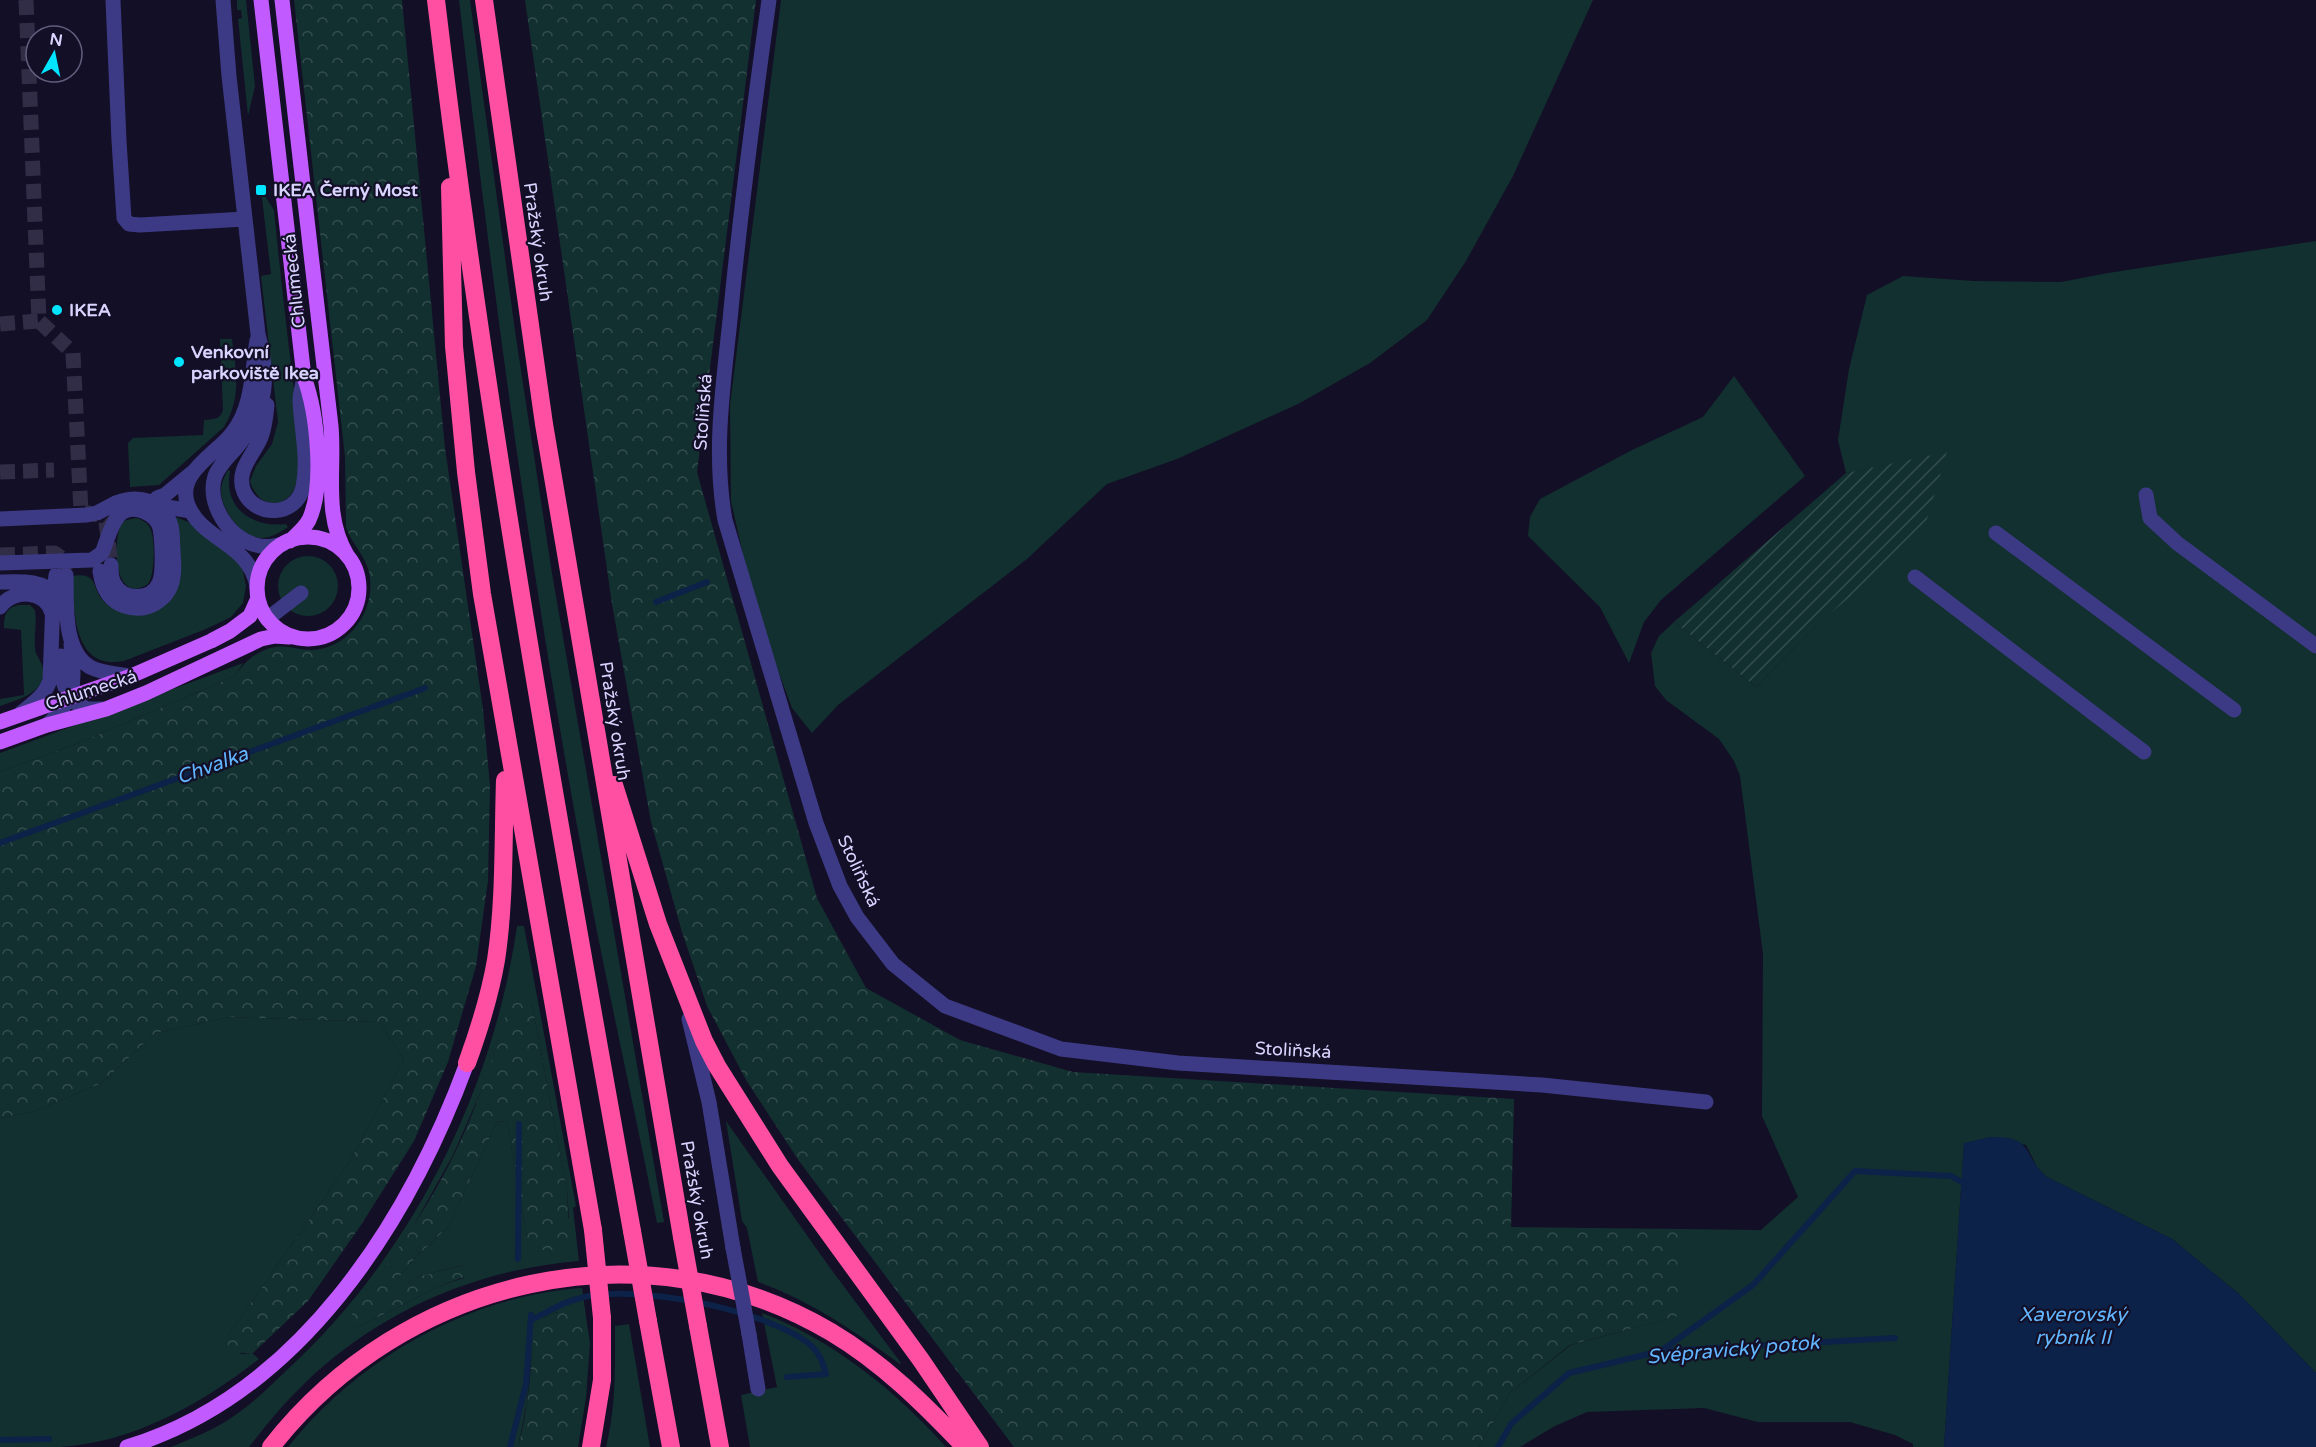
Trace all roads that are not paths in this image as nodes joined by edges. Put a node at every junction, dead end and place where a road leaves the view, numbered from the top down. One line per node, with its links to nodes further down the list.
1 (113, 0): 9 (lane)
2 (223, 0): 9 (lane)
3 (261, 0): 11 (main road, Chlumecká)
4 (282, 0): 21 (main road, Chlumecká)
5 (436, 0): 8 (highway)
6 (484, 0): 41 (highway, Pražský okruh)
7 (769, 0): 49 (lane, Stoliňská)
8 (449, 106): 45 (highway); 54 (highway, bridge)
9 (245, 219): 10 (lane)
10 (258, 334): 12 (lane); 13 (lane)
11 (304, 377): 12 (lane); 20 (main road, Chlumecká)
12 (266, 379): 15 (lane)
13 (187, 479): 15 (lane); 17 (lane); 17 (lane)
14 (2146, 495): 35 (lane)
15 (213, 496): 20 (lane)
16 (117, 509): 18 (lane); 22 (lane); 23 (lane, bridge)
17 (191, 511): 27 (lane)
18 (0, 519)
19 (1996, 533): 39 (lane)
20 (287, 542): 21 (main road); 27 (main road)
21 (347, 555): 34 (main road)
22 (0, 563)
23 (105, 568)
24 (1915, 577): 46 (lane)
25 (0, 582): 26 (lane)
26 (54, 592): 30 (lane); 30 (lane); 31 (lane)
27 (257, 593): 32 (main road); 36 (main road, Chlumecká)
28 (301, 593): 32 (lane)
29 (0, 606): 31 (lane)
30 (68, 612): 33 (lane)
31 (52, 616): 37 (lane); 40 (lane)
32 (267, 619): 34 (main road)
33 (71, 634): 36 (lane); 37 (lane)
34 (292, 637): 38 (main road, Chlumecká)
35 (2316, 646)
36 (130, 676): 37 (main road, Chlumecká)
37 (69, 699): 38 (lane); 40 (main road, Chlumecká); 43 (lane)
38 (106, 709): 43 (main road, Chlumecká)
39 (2234, 710)
40 (18, 715): 42 (main road, Chlumecká)
41 (593, 720): 47 (highway); 55 (highway, Pražský okruh, bridge)
42 (0, 722)
43 (47, 725): 44 (main road, Chlumecká)
44 (0, 742)
45 (507, 742): 48 (highway); 53 (highway, bridge)
46 (2144, 752)
47 (679, 977): 50 (lane, bridge); 57 (highway)
48 (467, 1063): 51 (main road)
49 (1706, 1102)
50 (758, 1389)
51 (127, 1447)
52 (272, 1447): 56 (highway)
53 (591, 1447)
54 (671, 1447)
55 (720, 1447)
56 (965, 1447)
57 (980, 1447)

